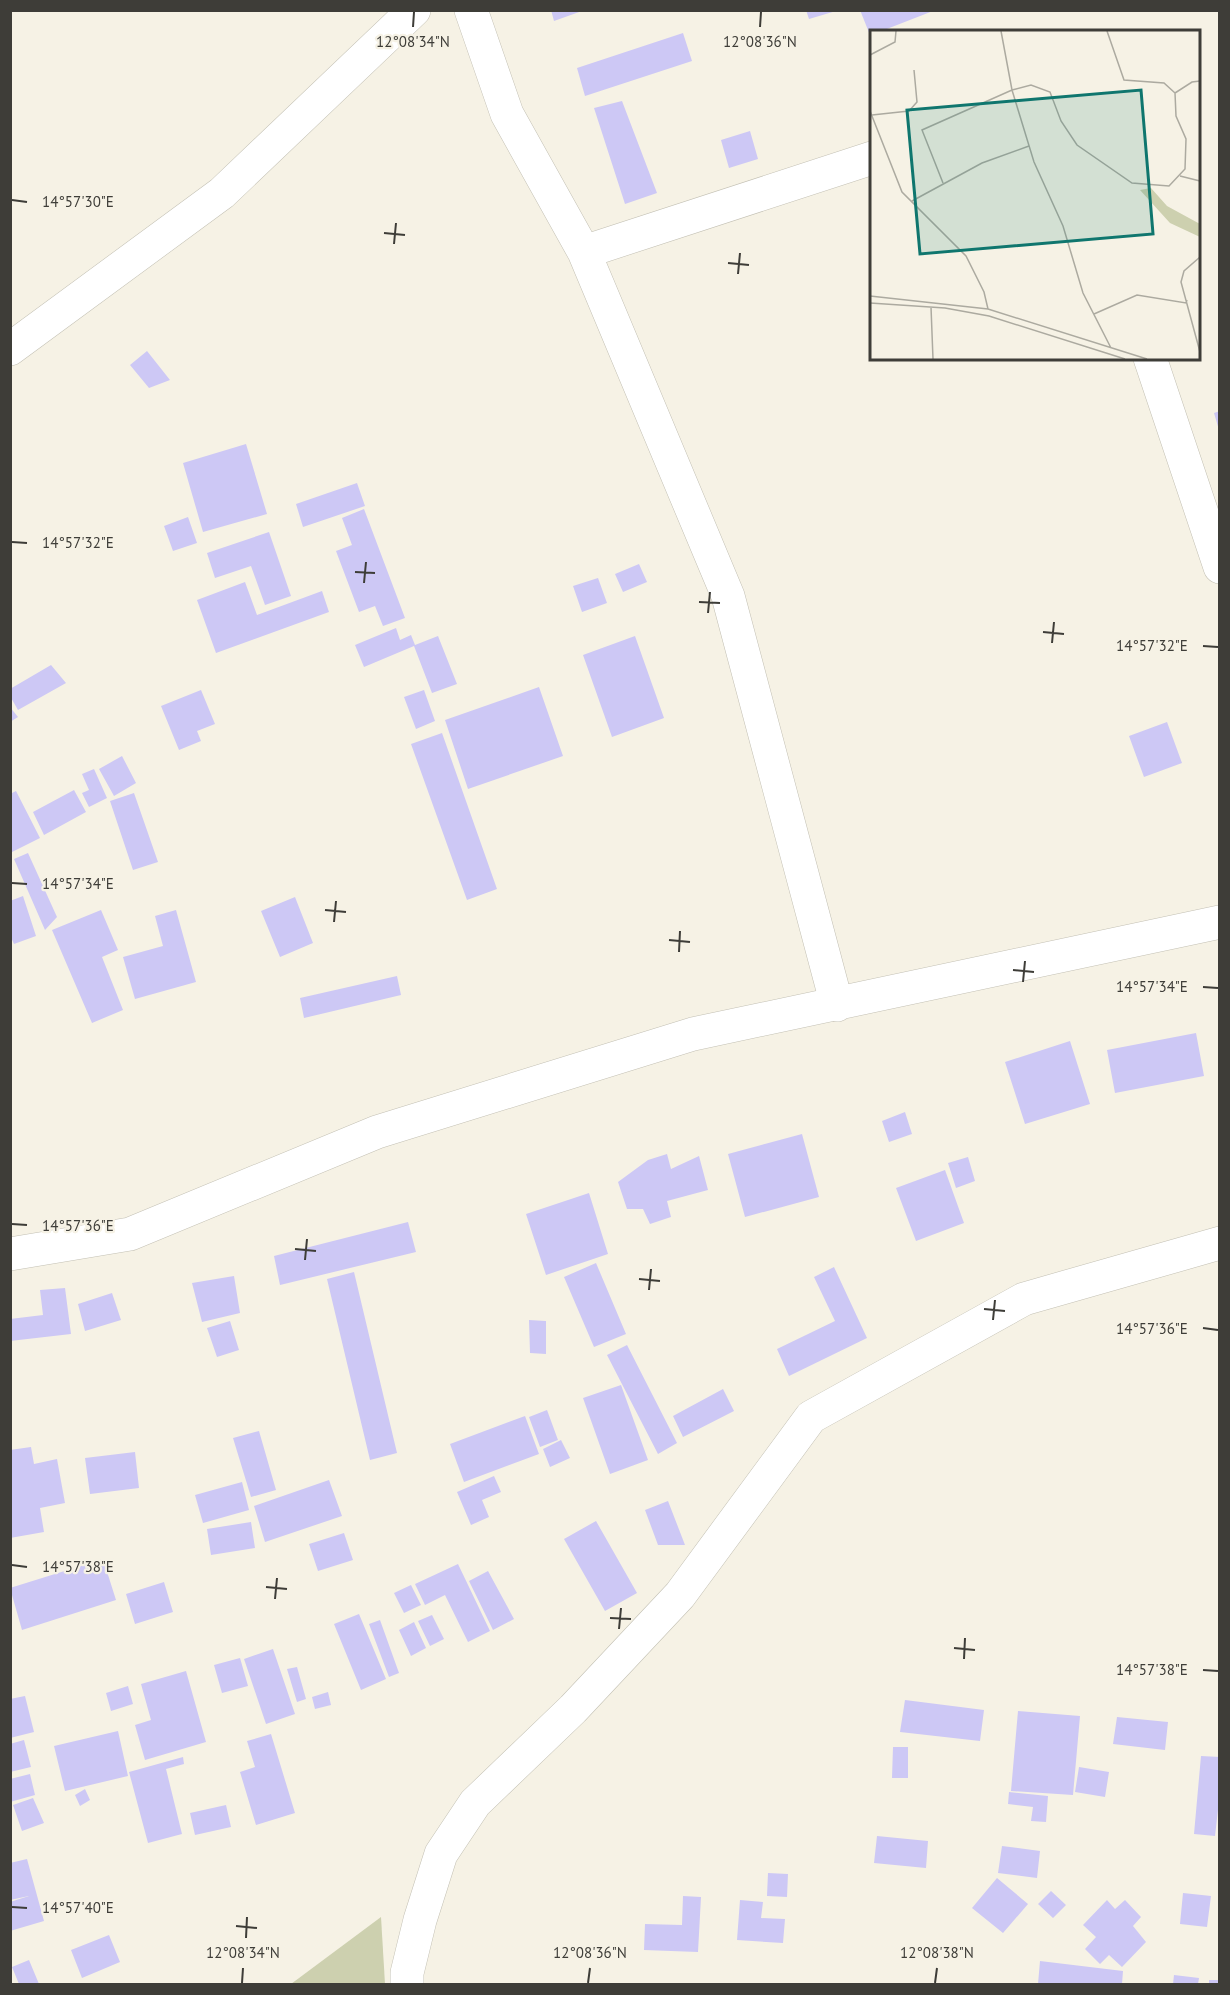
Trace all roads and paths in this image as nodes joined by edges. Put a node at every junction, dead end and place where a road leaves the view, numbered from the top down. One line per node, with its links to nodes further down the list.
1 (414, 10): 5 (street)
2 (471, 10): 4 (street)
3 (870, 159): 4 (street)
4 (584, 252): 9 (street)
5 (10, 349)
6 (1151, 360): 7 (street)
7 (1220, 567)
8 (1220, 922): 9 (street)
9 (837, 1005): 11 (street)
10 (1220, 1243): 12 (street)
11 (10, 1254)
12 (407, 1984)

